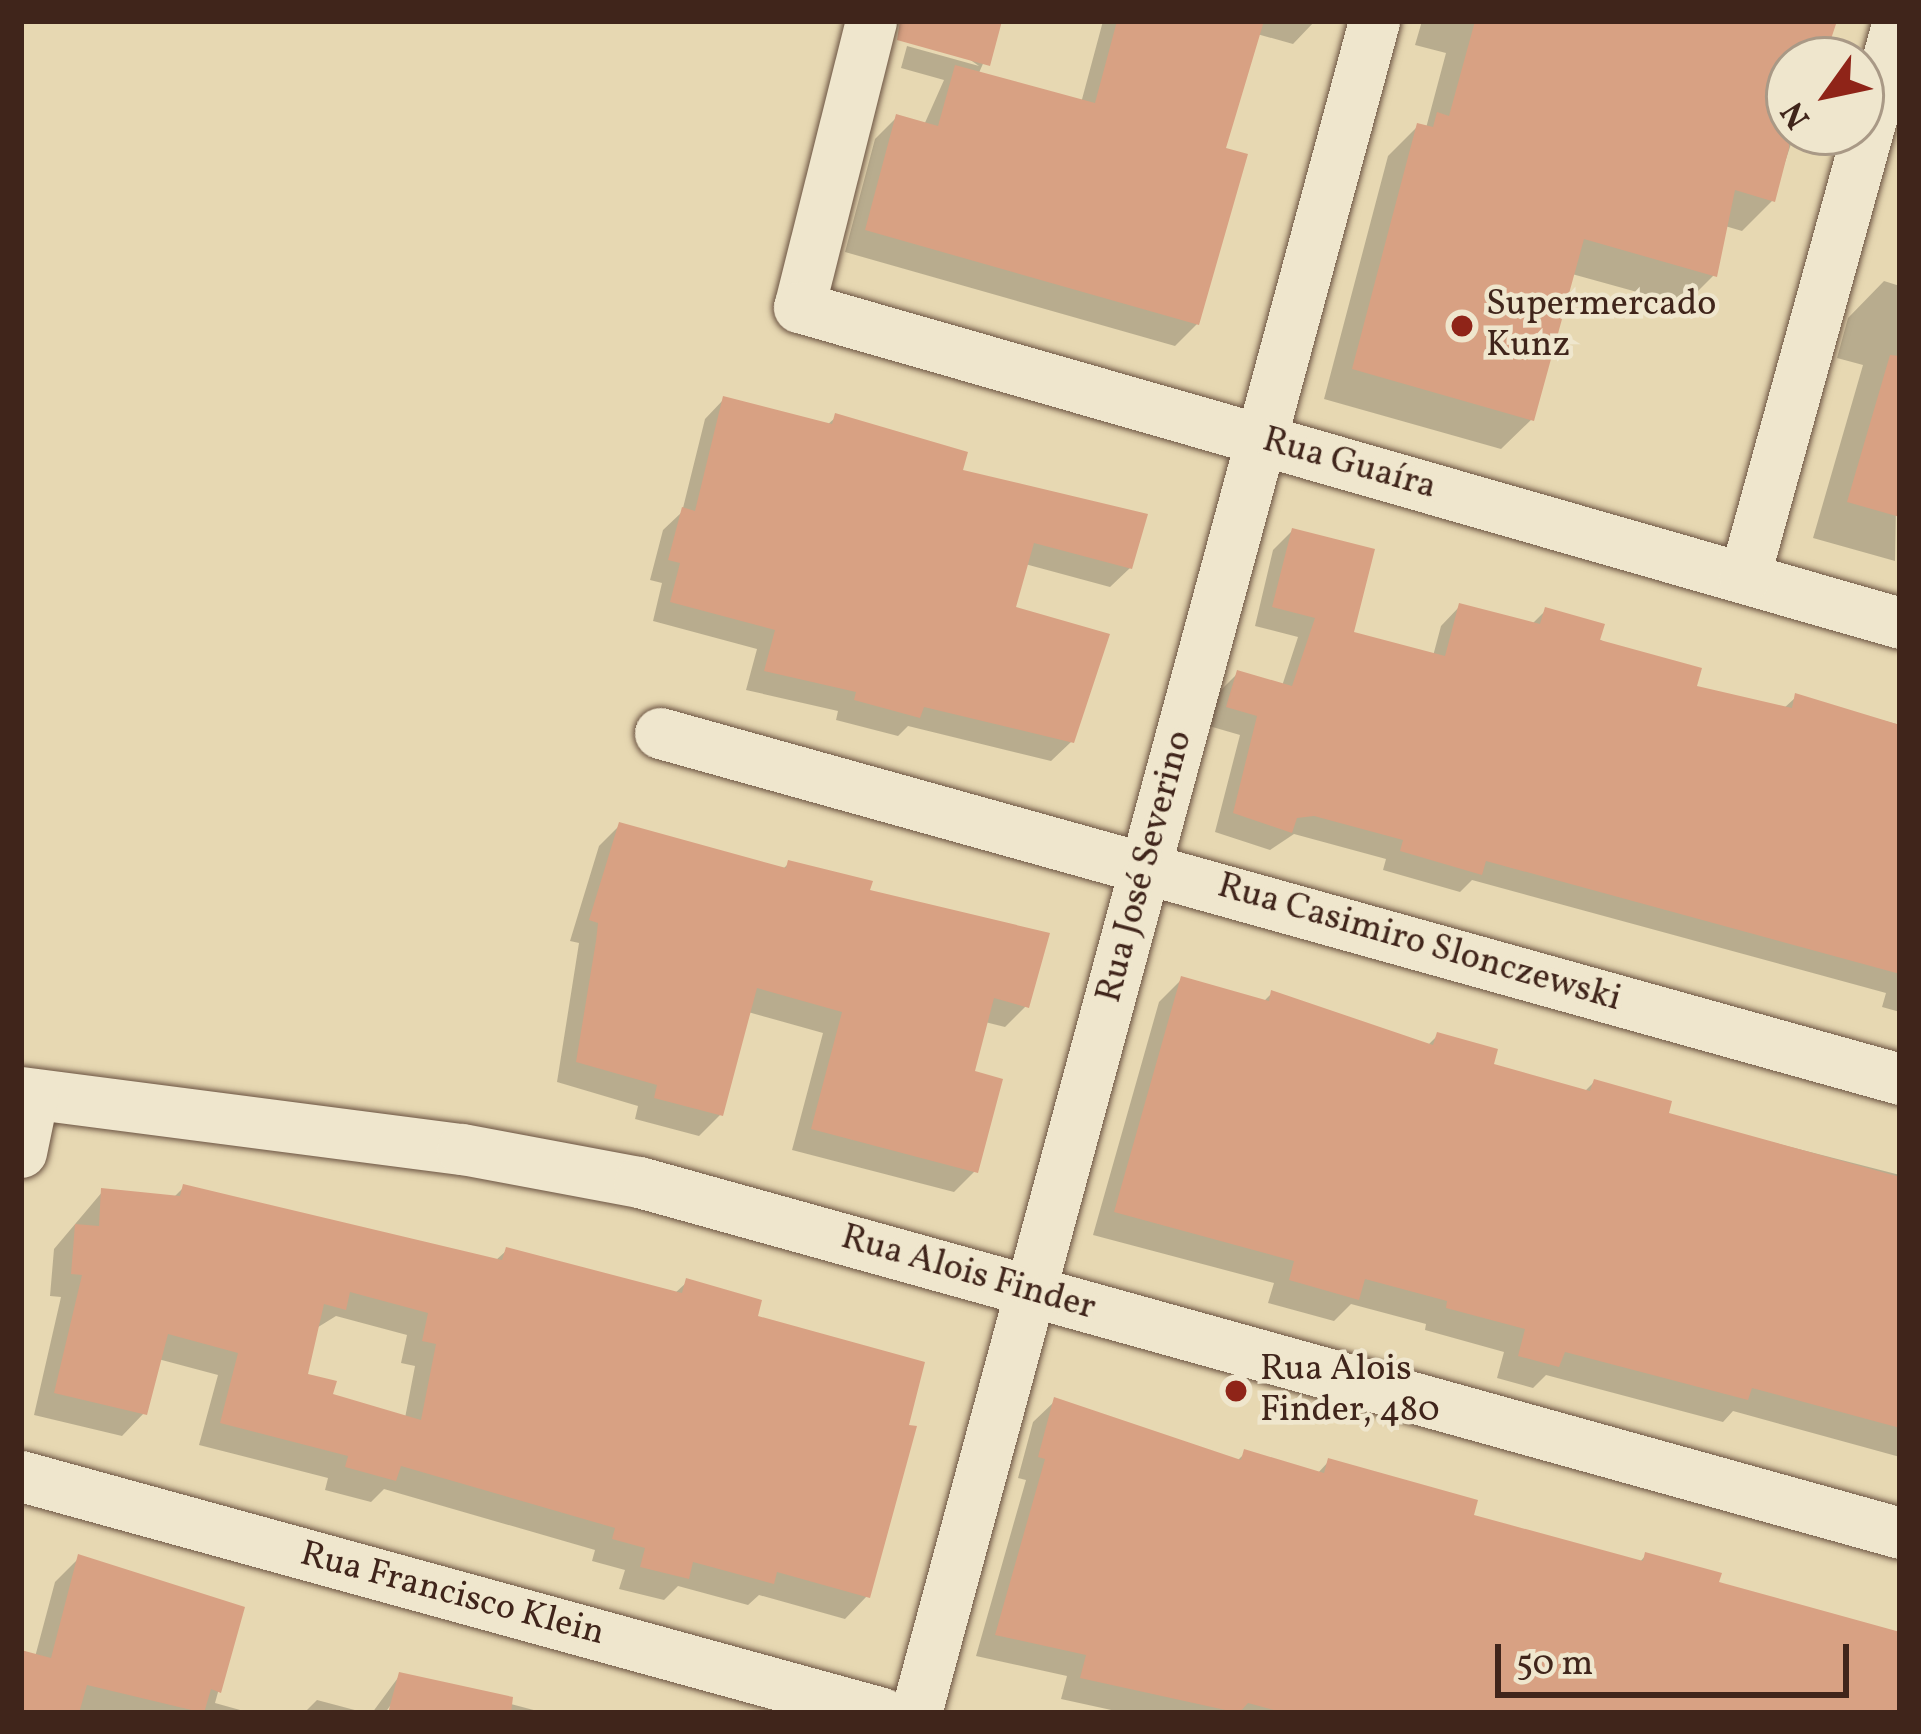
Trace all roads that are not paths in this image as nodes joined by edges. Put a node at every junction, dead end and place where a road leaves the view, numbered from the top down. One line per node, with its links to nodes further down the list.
1 (871, 21): 4 (street, Rua Guaíra)
2 (1374, 21): 4 (street, Rua José Severino)
3 (1898, 21): 5 (street)
4 (1262, 440): 5 (street, Rua Guaíra); 8 (street, Rua José Severino)
5 (1744, 578): 6 (street, Rua Guaíra)
6 (1900, 623)
7 (660, 733): 8 (street, Rua Casimiro Slonczewski)
8 (1145, 868): 9 (street, Rua Casimiro Slonczewski); 12 (street, Rua José Severino)
9 (1900, 1078)
10 (27, 1093): 11 (street); 12 (street, Rua Alois Finder)
11 (21, 1152)
12 (1030, 1291): 14 (street, Rua Alois Finder); 16 (street, Rua José Severino)
13 (21, 1477): 15 (street, Rua Francisco Klein)
14 (1900, 1532)
15 (882, 1713)
16 (916, 1713)

